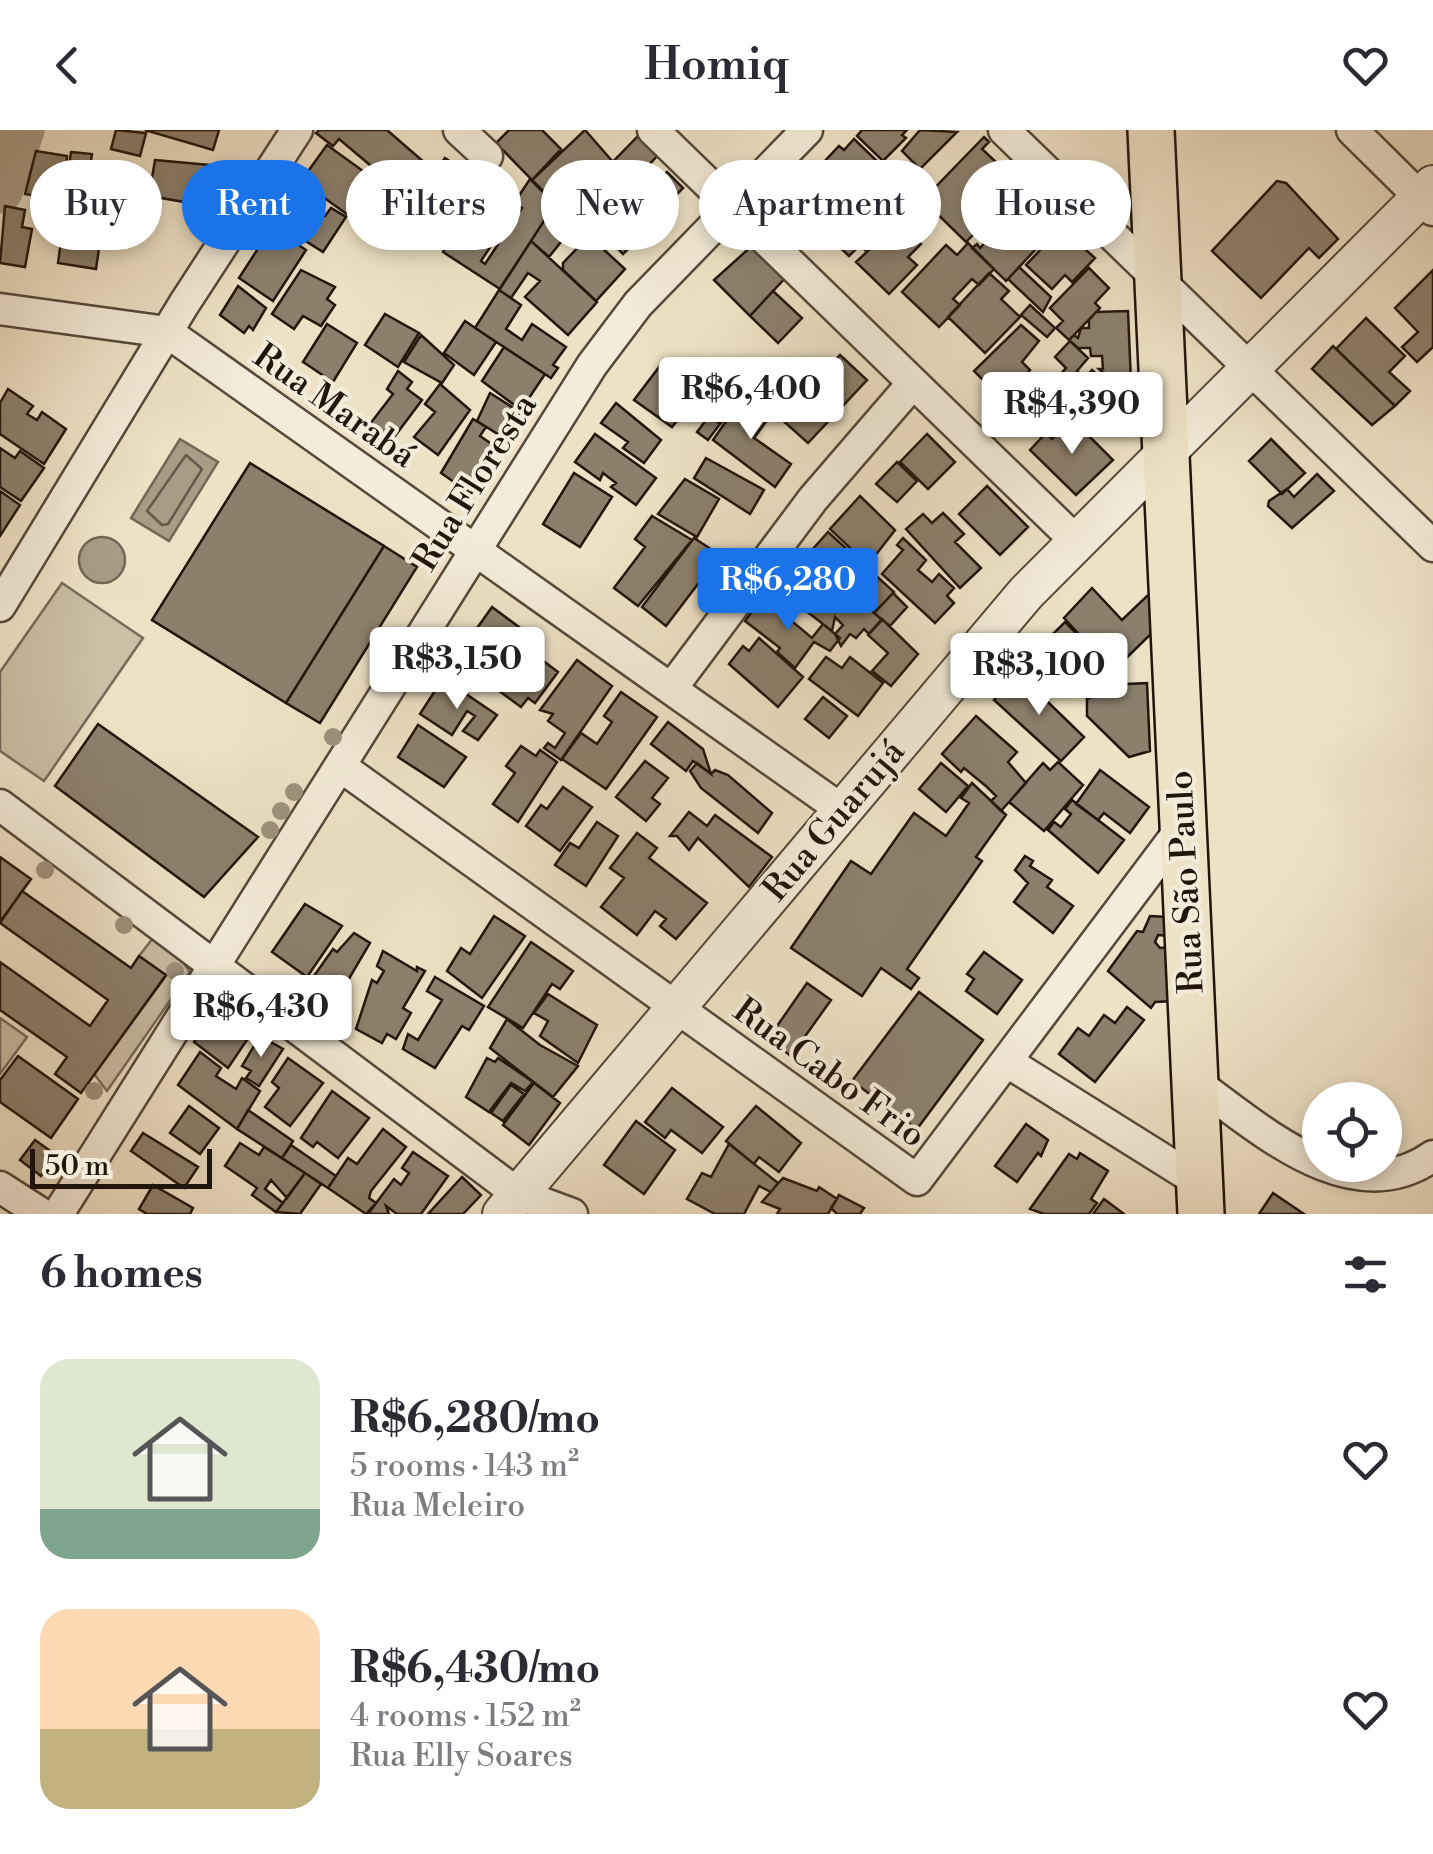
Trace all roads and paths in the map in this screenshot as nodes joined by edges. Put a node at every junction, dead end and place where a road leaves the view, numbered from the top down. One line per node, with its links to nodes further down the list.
1 (297, 130): 16 (street)
2 (459, 130): 8 (street)
3 (653, 130): 10 (street)
4 (808, 130): 9 (street, Rua Floresta)
5 (1004, 130): 14 (street)
6 (1151, 130): 14 (main road, Rua São Paulo)
7 (1352, 130): 11 (street)
8 (486, 156)
9 (778, 160)
10 (699, 175)
11 (1429, 197): 17 (street, Rua Guarujá)
12 (699, 241): 22 (street, Rua Floresta)
13 (776, 250): 18 (street)
14 (1158, 279): 17 (street); 19 (main road, Rua São Paulo)
15 (0, 309): 16 (street, Rua Marabá)
16 (167, 332): 22 (street, Rua Marabá); 23 (street)
17 (1249, 368): 19 (street, Rua Guarujá); 21 (street)
18 (913, 383): 20 (street); 24 (street)
19 (1166, 452): 20 (street, Rua Guarujá); 28 (main road, Rua São Paulo)
20 (1076, 541): 27 (street, Rua Guarujá)
21 (1433, 546)
22 (476, 550): 24 (street, Rua Marabá); 25 (street, Rua Floresta)
23 (0, 606)
24 (672, 689): 27 (street, Rua Marabá)
25 (340, 766): 29 (street, Rua Floresta); 30 (street, Rua Cabo Frio)
26 (0, 804): 29 (street)
27 (842, 810): 30 (street, Rua Guarujá)
28 (1183, 826): 31 (street, Rua Cabo Frio); 32 (main road, Rua São Paulo)
29 (214, 966): 36 (street); 38 (street, Rua Floresta)
30 (674, 1007): 31 (street, Rua Cabo Frio); 36 (street, Rua Guarujá)
31 (1009, 1063): 35 (street)
32 (1194, 1082): 33 (street); 35 (main road, Rua São Paulo)
33 (1433, 1156)
34 (0, 1187): 37 (street)
35 (1200, 1198)
36 (510, 1204): 39 (street)
37 (42, 1214)
38 (58, 1214)
39 (572, 1214)

